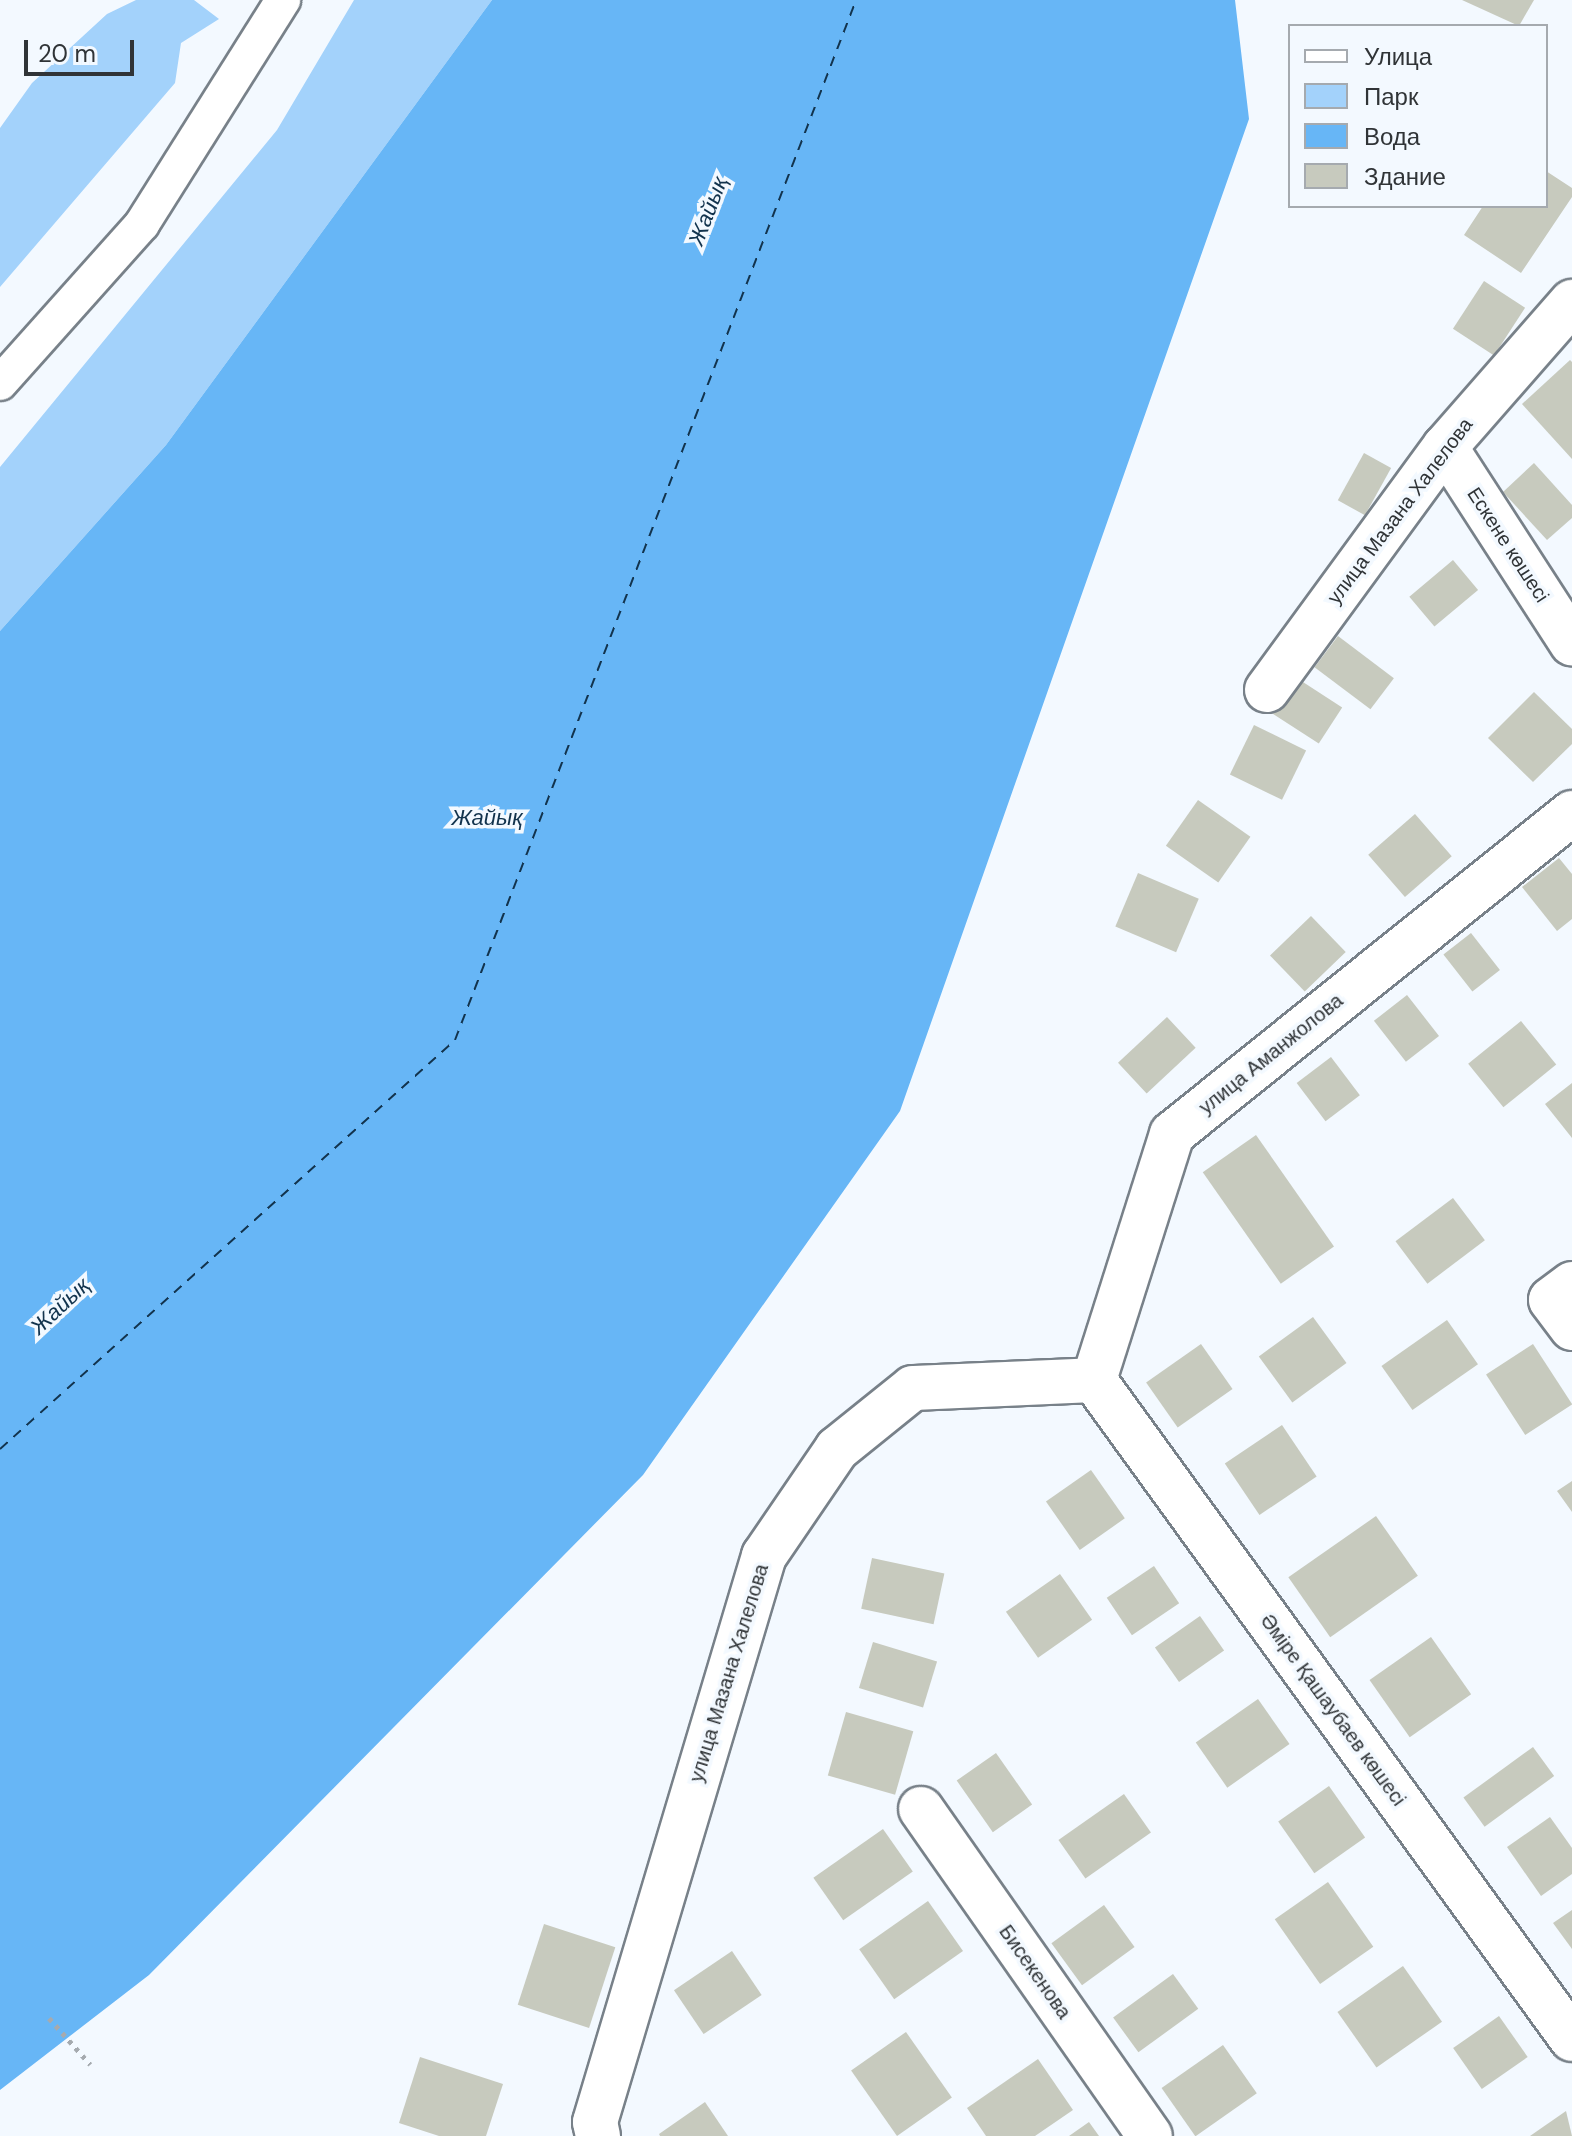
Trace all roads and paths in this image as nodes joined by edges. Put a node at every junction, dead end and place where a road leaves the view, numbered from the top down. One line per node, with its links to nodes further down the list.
1 (283, 0): 3 (street)
2 (1572, 302): 4 (street, улица Мазана Халелова)
3 (0, 383)
4 (1445, 447): 5 (street, Ескене көшесі); 6 (street, улица Мазана Халелова)
5 (1572, 643)
6 (1267, 690)
7 (1572, 813): 8 (street, улица Аманжолова)
8 (1094, 1380): 11 (street, Әміре Қашаубаев көшесі); 13 (street, улица Мазана Халелова)
9 (921, 1809): 14 (street, Бисекенова)
10 (49, 2018): 12 (path)
11 (1572, 2039)
12 (90, 2064)
13 (598, 2136)
14 (1150, 2136)

